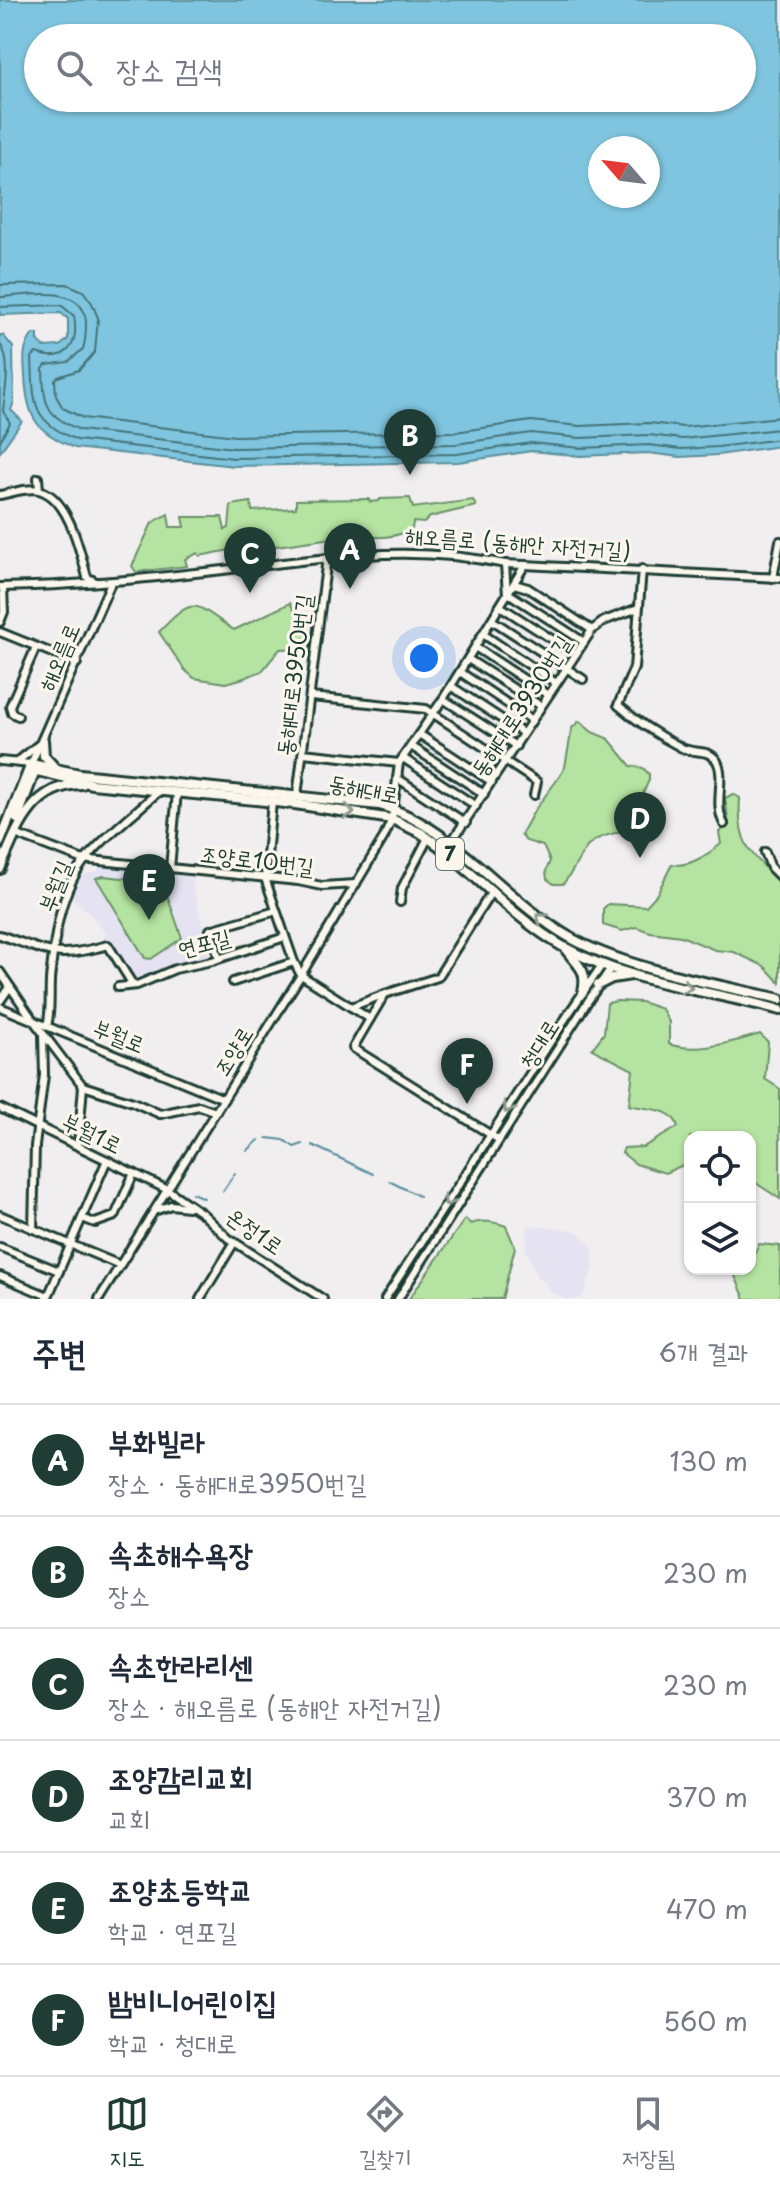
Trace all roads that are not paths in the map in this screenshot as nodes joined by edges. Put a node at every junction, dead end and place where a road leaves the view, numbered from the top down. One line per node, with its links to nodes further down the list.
1 (38, 478): 2 (street)
2 (39, 490): 3 (street); 10 (street)
3 (0, 495)
4 (780, 541): 9 (street)
5 (327, 558): 6 (street, 해오름로 (동해안 자전거길)); 10 (street, 해오름로 (동해안 자전거길)); 33 (street, 동해대로3950번길)
6 (505, 564): 7 (street, 해오름로 (동해안 자전거길)); 13 (street)
7 (525, 565): 8 (street, 해오름로 (동해안 자전거길)); 11 (street)
8 (642, 569): 9 (street, 해오름로 (동해안 자전거길)); 15 (street)
9 (777, 578)
10 (111, 583): 12 (street, 해오름로 (동해안 자전거길)); 26 (street, 해오름로)
11 (514, 584): 13 (street); 18 (street)
12 (1, 587): 17 (street)
13 (507, 594): 14 (street); 21 (street)
14 (500, 606): 16 (street); 24 (street)
15 (638, 608): 18 (street, 동해대로3930번길); 64 (street)
16 (492, 620): 20 (street); 27 (street)
17 (0, 622)
18 (592, 630): 21 (street, 동해대로3930번길)
19 (0, 632): 22 (street)
20 (483, 634): 23 (street); 30 (street)
21 (584, 642): 24 (street, 동해대로3930번길)
22 (36, 647): 26 (street); 37 (street)
23 (475, 647): 25 (street); 32 (street)
24 (575, 654): 27 (street, 동해대로3930번길)
25 (468, 659): 28 (street); 35 (street)
26 (77, 663): 41 (street, 해오름로)
27 (566, 668): 29 (street); 30 (street, 동해대로3930번길)
28 (460, 672): 31 (street); 38 (street)
29 (583, 679)
30 (556, 683): 32 (street, 동해대로3930번길)
31 (451, 686): 34 (street); 39 (street)
32 (548, 695): 35 (street, 동해대로3930번길)
33 (311, 697): 36 (street); 44 (street, 동해대로3950번길)
34 (443, 699): 36 (street); 43 (street)
35 (541, 706): 38 (street, 동해대로3930번길)
36 (433, 713): 40 (street); 47 (street)
37 (18, 716)
38 (532, 720): 39 (street, 동해대로3930번길)
39 (523, 733): 43 (street, 동해대로3930번길)
40 (419, 734): 42 (street); 52 (street)
41 (41, 743): 48 (street); 49 (street, 해오름로); 50 (main road)
42 (411, 746): 45 (street); 56 (street)
43 (516, 746): 47 (street, 동해대로3930번길)
44 (303, 753): 45 (street); 58 (street, 동해대로3950번길)
45 (401, 760): 51 (street); 60 (street)
46 (0, 761): 48 (street)
47 (506, 761): 52 (street, 동해대로3930번길); 57 (street)
48 (14, 762): 49 (street)
49 (33, 767): 50 (main road, 동해대로 / 7); 53 (main road, 동해대로 / 7); 67 (main road); 71 (main road, 동해대로 / 7)
50 (62, 770): 59 (main road, 동해대로 / 7)
51 (397, 778): 61 (street); 63 (street)
52 (492, 782): 56 (street, 동해대로3930번길)
53 (92, 784): 54 (main road, 동해대로 / 7); 65 (main road, 동해대로 / 7)
54 (159, 791): 55 (main road, 동해대로 / 7); 70 (street, 부월길)
55 (177, 792): 59 (main road, 동해대로 / 7); 72 (street)
56 (484, 794): 60 (street, 동해대로3930번길)
57 (534, 795)
58 (297, 796): 59 (main road, 동해대로 / 7); 61 (main road, 동해대로 / 7)
59 (272, 797): 62 (main road, 동해대로 / 7, one-way to 62); 74 (street)
60 (476, 806): 63 (street, 동해대로3930번길)
61 (392, 809): 62 (street); 68 (main road, 동해대로 / 7)
62 (392, 819): 66 (main road, 동해대로 / 7); 75 (street, 조양로)
63 (466, 823): 68 (street, 동해대로3930번길)
64 (724, 824)
65 (15, 834): 70 (street, 조양로10번길); 71 (main road, 동해대로 / 7)
66 (428, 838): 76 (main road, 동해대로 / 7); 77 (street)
67 (0, 842)
68 (450, 844): 83 (main road, 동해대로 / 7, one-way to 68)
69 (765, 852): 73 (street)
70 (86, 860): 72 (street, 조양로10번길); 82 (street, 부월길)
71 (2, 865)
72 (170, 868): 74 (street, 조양로10번길)
73 (780, 877)
74 (265, 878): 75 (street, 조양로10번길); 78 (street)
75 (356, 884): 89 (street, 조양로)
76 (492, 891): 81 (main road, 동해대로 / 7); 96 (street)
77 (400, 902)
78 (276, 911): 80 (street); 84 (street)
79 (0, 935): 82 (street)
80 (285, 937): 84 (street, 연포길); 85 (street)
81 (564, 947): 86 (main road, 동해대로 / 7); 95 (main road)
82 (53, 954): 91 (street); 103 (street, 부월길)
83 (613, 957): 86 (main road); 97 (main road, 동해대로 / 7)
84 (219, 958): 91 (street, 연포길)
85 (294, 962): 89 (street); 90 (street)
86 (607, 966): 88 (main road, 동해대로 / 7); 92 (street, 청대로); 95 (street, 청대로)
87 (0, 972): 93 (street)
88 (637, 974): 92 (main road); 100 (main road, 동해대로 / 7, one-way to 100)
89 (301, 975): 99 (street); 108 (street, 조양로)
90 (233, 982)
91 (133, 985): 94 (street, 연포길)
92 (598, 985): 106 (street, 청대로)
93 (10, 987): 98 (street); 102 (street)
94 (118, 987)
95 (583, 992): 104 (street, 청대로)
96 (385, 994): 99 (street); 101 (street)
97 (780, 999)
98 (0, 1004): 102 (street, 부월로)
99 (351, 1007): 101 (street)
100 (780, 1010)
101 (370, 1019): 112 (street)
102 (33, 1020): 103 (street, 부월로); 105 (street)
103 (47, 1026): 108 (street, 부월로)
104 (555, 1033): 106 (street); 112 (street, 청대로, one-way to 112)
105 (43, 1034): 107 (street); 111 (street)
106 (564, 1038): 113 (street, 청대로)
107 (83, 1086): 110 (street); 114 (street)
108 (224, 1099): 110 (street, 조양로)
109 (0, 1108): 111 (street, 부월1로)
110 (216, 1112): 117 (street, 조양로)
111 (39, 1128): 114 (street, 부월1로); 122 (street)
112 (490, 1135): 113 (street); 133 (street, 청대로, one-way to 133)
113 (499, 1140): 134 (street, 청대로)
114 (78, 1146): 115 (street, 부월1로)
115 (107, 1160): 116 (street, 부월1로); 121 (street)
116 (134, 1173): 117 (street, 부월1로); 121 (street)
117 (168, 1190): 118 (street, 온정1로); 119 (street, 조양로)
118 (194, 1208): 119 (street); 123 (street, 온정1로)
119 (154, 1212): 126 (street, 조양로)
120 (0, 1215): 122 (street)
121 (82, 1218): 124 (street)
122 (33, 1229): 124 (street)
123 (234, 1243): 131 (street); 132 (street, 온정1로)
124 (71, 1245): 126 (street); 127 (street)
125 (0, 1247): 127 (street)
126 (120, 1265): 130 (street, 조양로)
127 (59, 1271): 129 (street)
128 (0, 1276): 129 (street)
129 (48, 1297)
130 (99, 1299)
131 (200, 1299)
132 (323, 1299)
133 (385, 1299)
134 (398, 1299)

